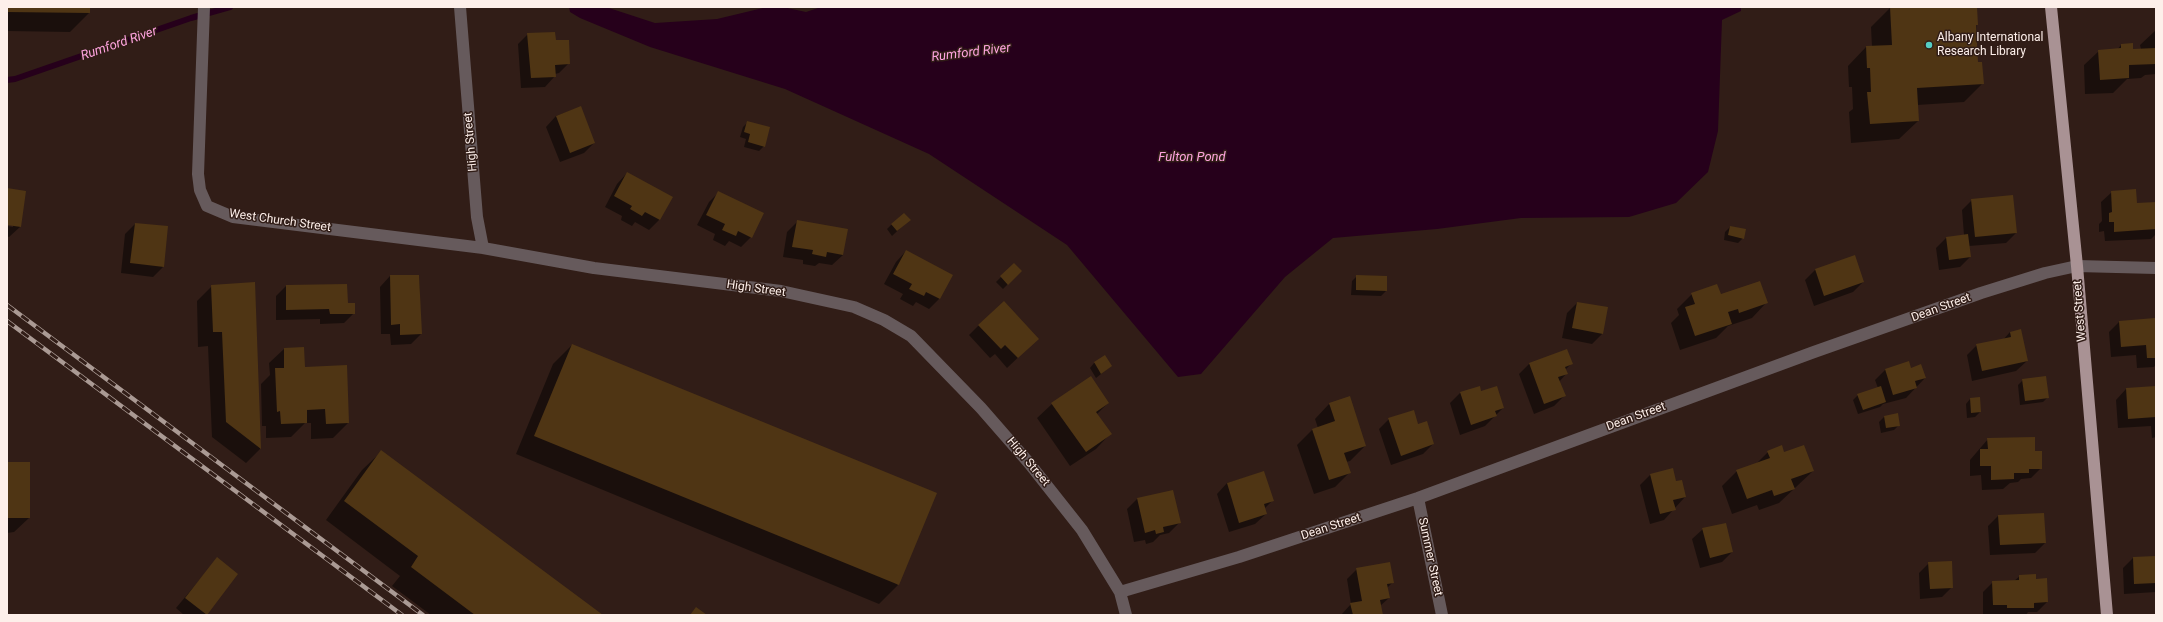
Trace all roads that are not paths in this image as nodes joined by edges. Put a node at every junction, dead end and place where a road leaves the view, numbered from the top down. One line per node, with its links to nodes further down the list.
1 (204, 7): 4 (street, West Church Street)
2 (460, 7): 4 (street, High Street)
3 (2051, 7): 5 (main road, West Street)
4 (483, 248): 8 (street, High Street)
5 (2077, 266): 6 (street, Dean Street); 7 (street, Dean Street); 11 (main road, West Street)
6 (2156, 268)
7 (1418, 498): 8 (street, Dean Street); 10 (street, Summer Street)
8 (1120, 592): 9 (street, High Street)
9 (1126, 615)
10 (1442, 615)
11 (2107, 615)

